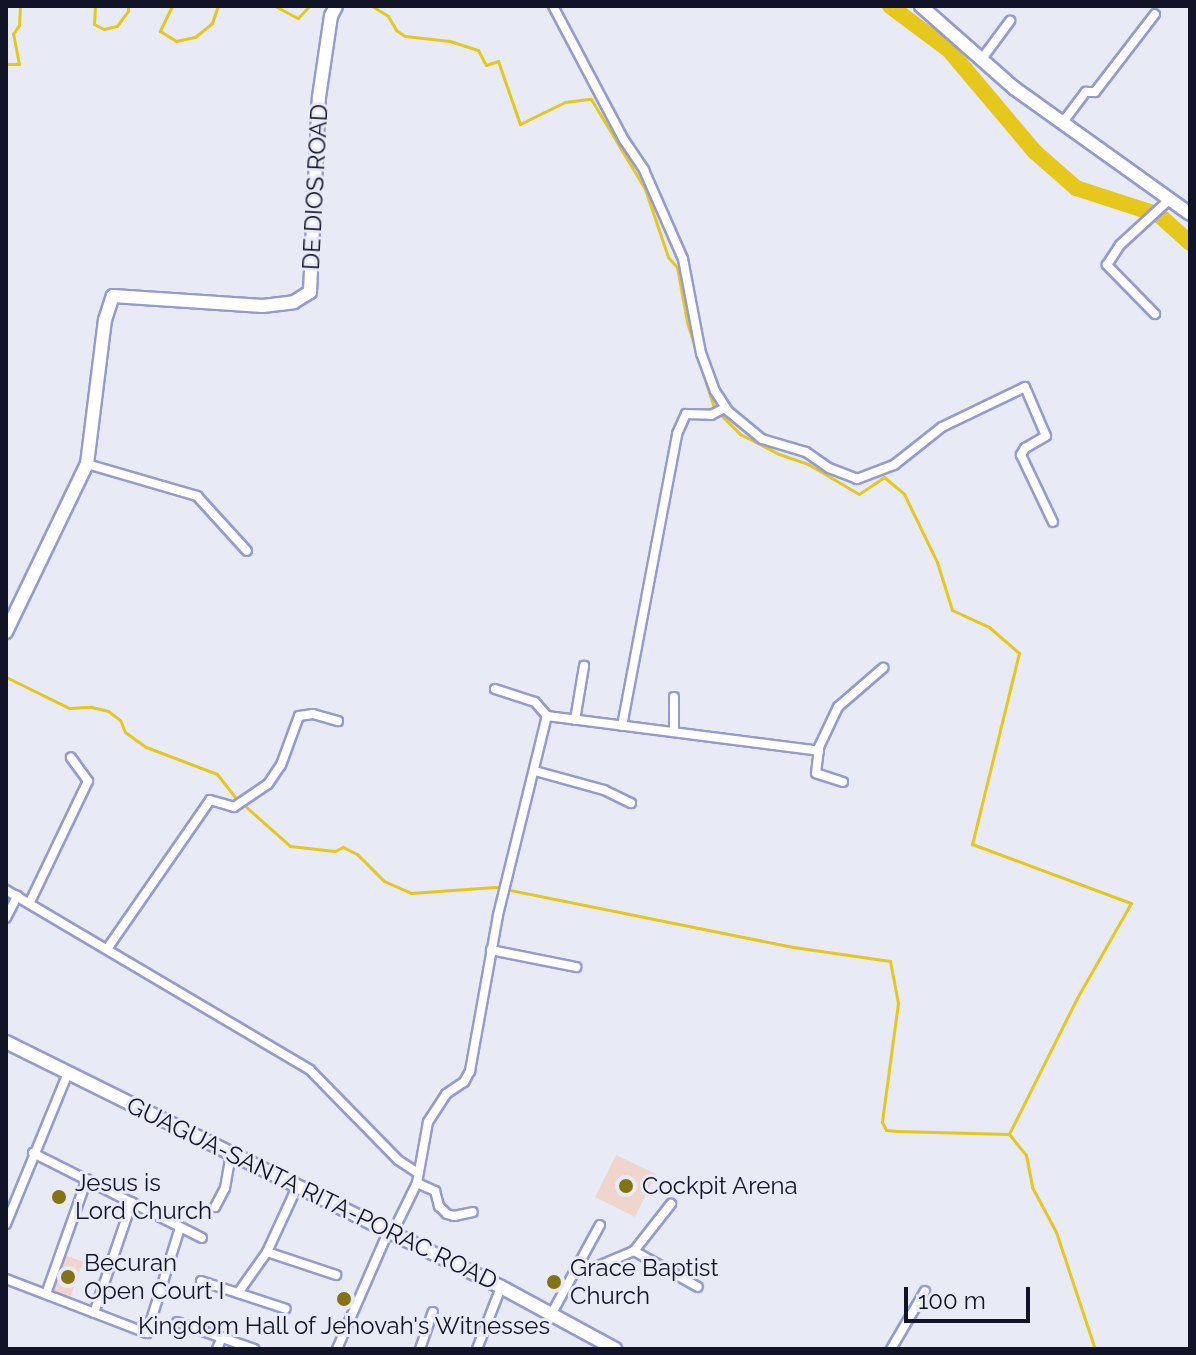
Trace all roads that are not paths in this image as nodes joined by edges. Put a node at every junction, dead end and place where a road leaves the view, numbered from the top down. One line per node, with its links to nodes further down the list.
1 (336, 6): 12 (street, DE DIOS ROAD)
2 (553, 6): 11 (street)
3 (921, 6): 6 (street)
4 (1155, 14): 7 (street)
5 (1010, 21): 6 (street)
6 (981, 60): 7 (street)
7 (1063, 122): 8 (street)
8 (1168, 202): 9 (street); 10 (street)
9 (1190, 214)
10 (1155, 314)
11 (723, 409): 13 (street); 23 (street)
12 (87, 464): 14 (street); 15 (street, DE DIOS ROAD)
13 (1053, 522)
14 (247, 551)
15 (6, 632)
16 (584, 666): 21 (street)
17 (883, 668): 25 (street)
18 (495, 689): 20 (street)
19 (674, 697): 24 (street)
20 (547, 716): 21 (street); 27 (street)
21 (575, 720): 23 (street)
22 (338, 721): 34 (street)
23 (622, 726): 24 (street)
24 (674, 732): 25 (street)
25 (819, 751): 28 (street)
26 (71, 758): 32 (street)
27 (535, 771): 29 (street); 35 (street)
28 (843, 782)
29 (631, 803)
30 (6, 890): 31 (street)
31 (17, 896): 32 (street); 33 (street)
32 (30, 902): 34 (street)
33 (6, 918)
34 (107, 949): 41 (street)
35 (491, 950): 36 (street); 41 (street)
36 (576, 967)
37 (6, 1042): 38 (street, GUAGUA-SANTA RITA-PORAC ROAD)
38 (68, 1073): 39 (street); 40 (street, GUAGUA-SANTA RITA-PORAC ROAD)
39 (33, 1153): 42 (street); 48 (street)
40 (231, 1153): 43 (street, GUAGUA-SANTA RITA-PORAC ROAD); 46 (street)
41 (417, 1178): 47 (street); 51 (street)
42 (87, 1179): 44 (street); 63 (street)
43 (297, 1187): 51 (street, GUAGUA-SANTA RITA-PORAC ROAD); 54 (street)
44 (132, 1202): 50 (street); 66 (street)
45 (671, 1204): 53 (street)
46 (215, 1207)
47 (473, 1212)
48 (6, 1224)
49 (600, 1225): 55 (street)
50 (180, 1228): 52 (street); 66 (street)
51 (390, 1233): 59 (street, GUAGUA-SANTA RITA-PORAC ROAD); 72 (street)
52 (202, 1238)
53 (634, 1251): 55 (street); 60 (street)
54 (267, 1252): 56 (street); 62 (street)
55 (576, 1269): 67 (street)
56 (336, 1275)
57 (6, 1279): 63 (street)
58 (201, 1281): 62 (street)
59 (501, 1287): 67 (street, GUAGUA-SANTA RITA-PORAC ROAD); 74 (street)
60 (698, 1287)
61 (925, 1291): 76 (street)
62 (238, 1293): 64 (street)
63 (46, 1294): 66 (street)
64 (286, 1309)
65 (433, 1312): 73 (street)
66 (94, 1313)
67 (552, 1313): 75 (street, GUAGUA-SANTA RITA-PORAC ROAD)
68 (177, 1322): 69 (street)
69 (222, 1337): 70 (street); 71 (street)
70 (217, 1349)
71 (253, 1349)
72 (337, 1349)
73 (420, 1349)
74 (477, 1349)
75 (615, 1349)
76 (891, 1349)

